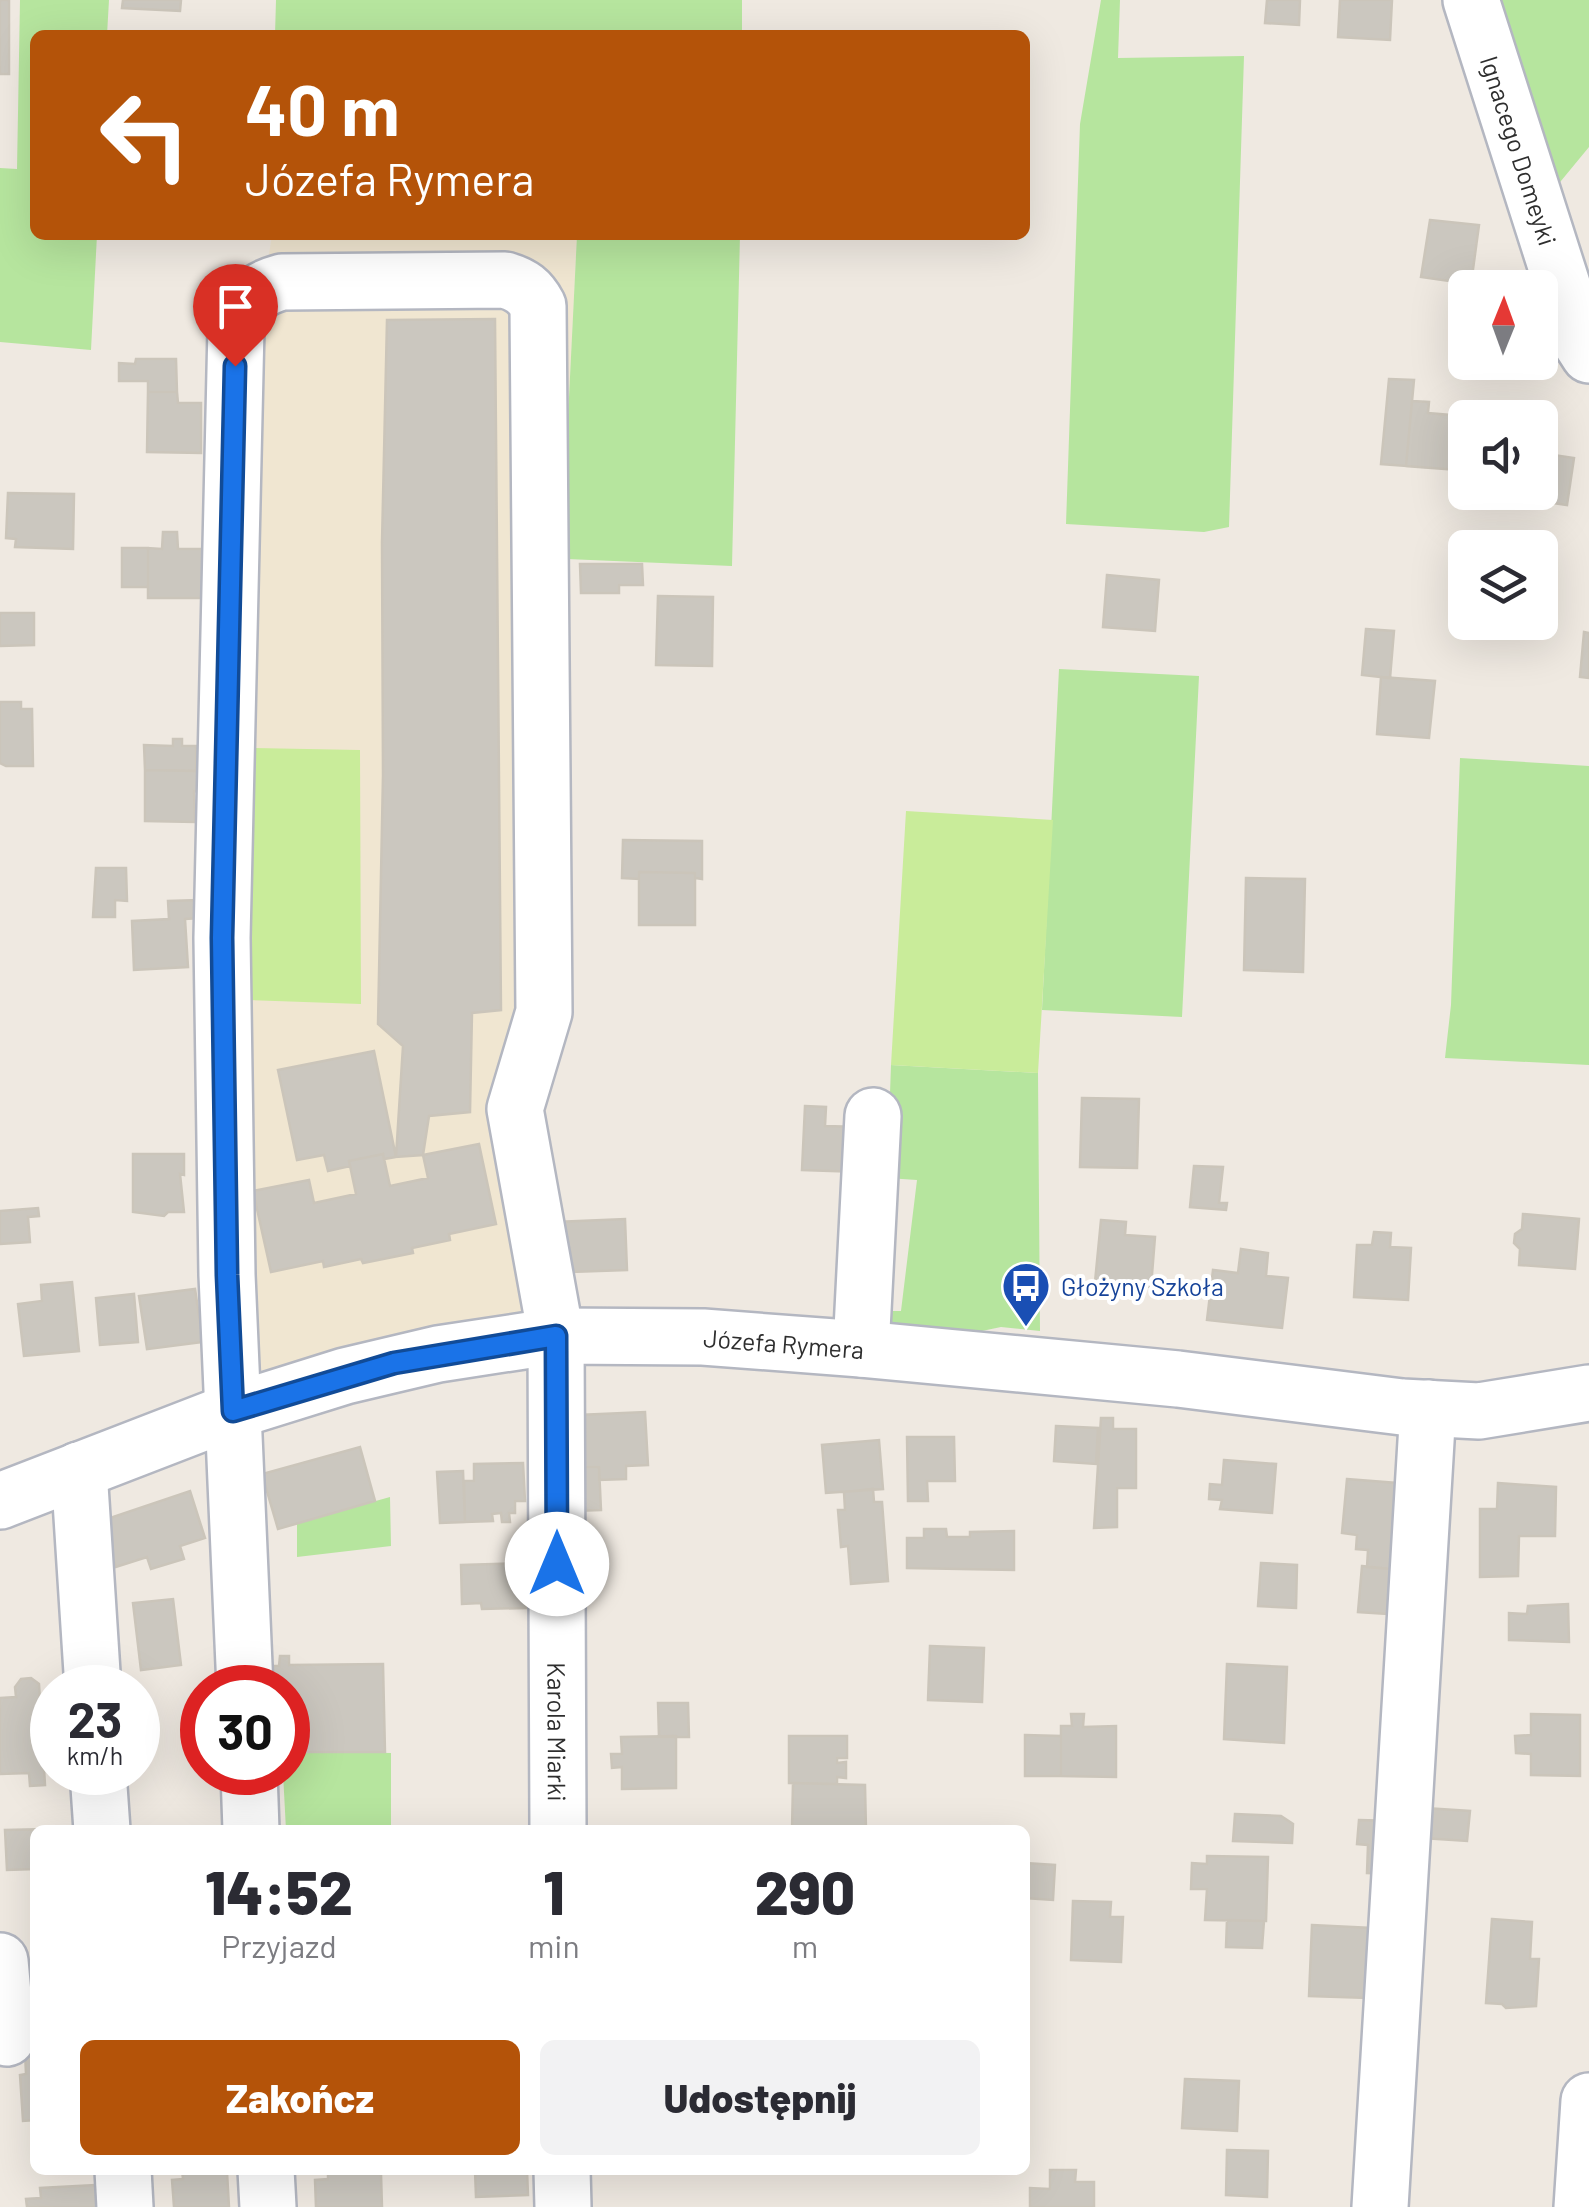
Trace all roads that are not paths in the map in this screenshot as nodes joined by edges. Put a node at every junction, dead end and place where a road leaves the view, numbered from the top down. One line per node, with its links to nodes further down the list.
1 (1471, 0): 2 (street, Ignacego Domeyki)
2 (1589, 354)
3 (873, 1116): 5 (street)
4 (556, 1336): 5 (street, Józefa Rymera); 8 (street, Józefa Rymera); 8 (street, Karola Miarki); 17 (street, Karola Miarki)
5 (862, 1349): 7 (street, Józefa Rymera)
6 (1589, 1392): 7 (street, Józefa Rymera)
7 (1428, 1408): 27 (street)
8 (233, 1411): 9 (street, Józefa Rymera); 12 (street)
9 (79, 1470): 10 (street, Józefa Rymera); 11 (street)
10 (0, 1501)
11 (91, 1665)
12 (244, 1665)
13 (100, 1795): 15 (street)
14 (250, 1795): 16 (street)
15 (102, 1825)
16 (252, 1825)
17 (558, 1825)
18 (0, 1962): 19 (street)
19 (7, 2038)
20 (1589, 2101): 28 (street)
21 (123, 2175): 24 (street)
22 (266, 2175): 25 (street)
23 (562, 2175): 26 (street)
24 (125, 2207)
25 (268, 2207)
26 (564, 2207)
27 (1380, 2207)
28 (1582, 2207)

